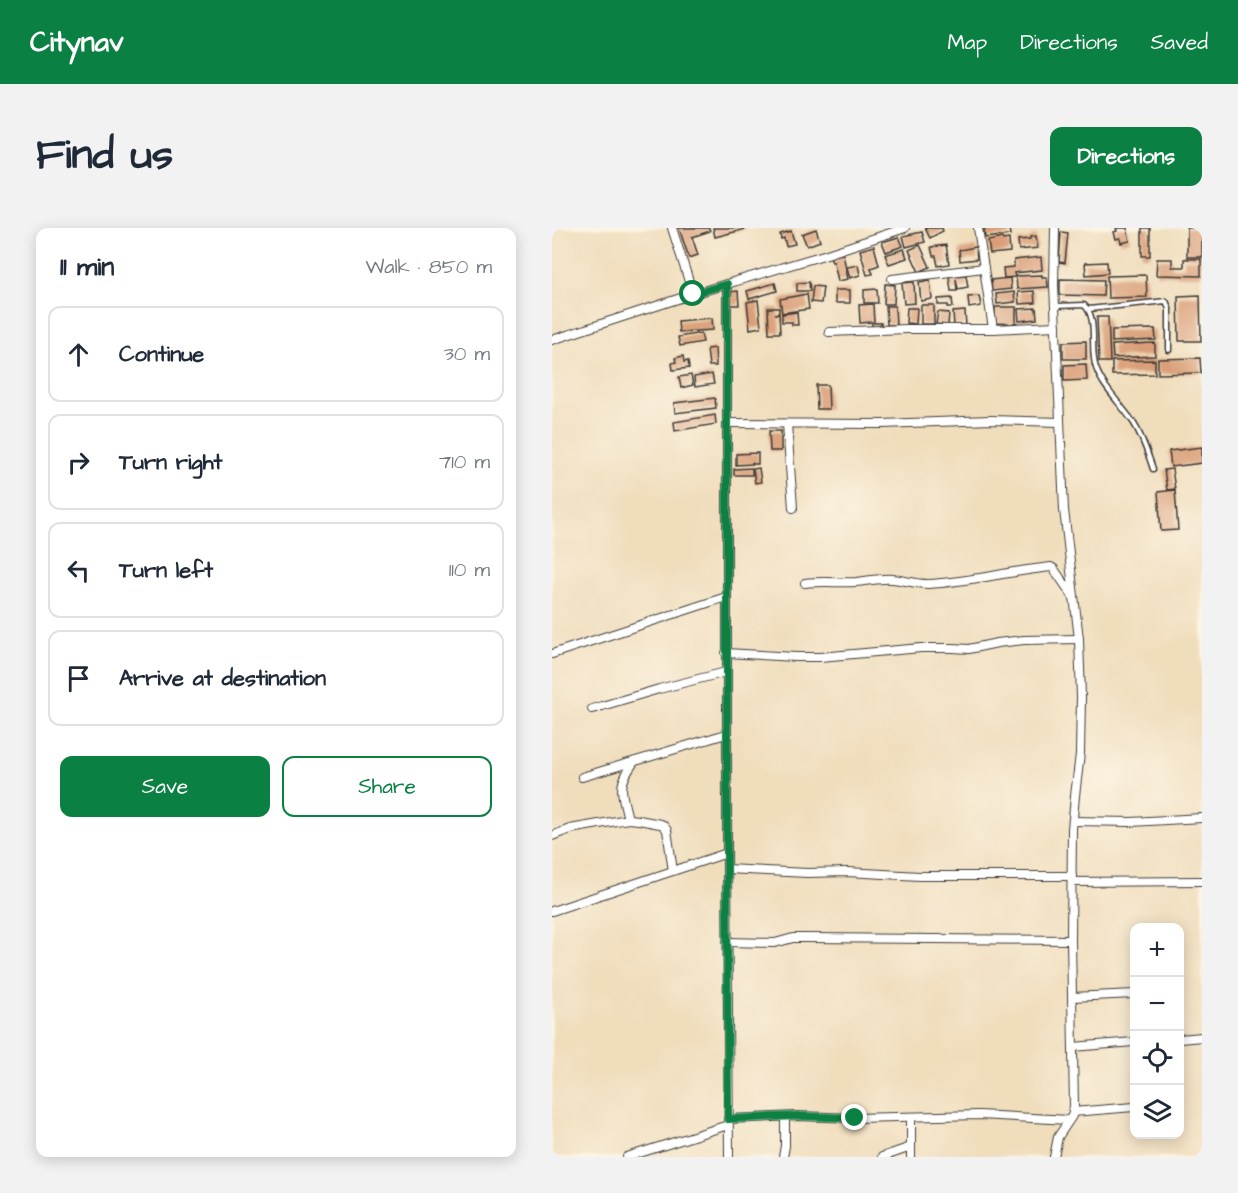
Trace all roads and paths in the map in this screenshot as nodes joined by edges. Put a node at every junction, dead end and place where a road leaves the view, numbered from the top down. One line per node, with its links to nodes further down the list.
1 (672, 228): 8 (street)
2 (905, 228): 7 (street)
3 (978, 228): 5 (street)
4 (1055, 228): 9 (street)
5 (984, 268): 6 (street); 12 (street)
6 (892, 279)
7 (727, 284): 8 (street); 17 (street)
8 (693, 294): 14 (street)
9 (1055, 306): 10 (lane); 11 (street)
10 (1089, 309): 15 (lane); 19 (lane)
11 (1056, 326): 12 (street); 16 (street)
12 (993, 329): 13 (street)
13 (829, 332)
14 (552, 340)
15 (1169, 350)
16 (1060, 422): 18 (street); 23 (street)
17 (727, 423): 18 (street); 22 (street)
18 (787, 424): 20 (street)
19 (1153, 469)
20 (794, 508)
21 (805, 583): 23 (street)
22 (726, 597): 25 (street); 26 (street)
23 (1075, 599): 24 (street)
24 (1079, 639): 25 (street); 34 (street)
25 (726, 653): 27 (street)
26 (552, 654)
27 (726, 672): 28 (street); 29 (street)
28 (592, 709)
29 (726, 734): 30 (street); 36 (street)
30 (634, 762): 31 (street); 33 (street)
31 (582, 777)
32 (1202, 818): 34 (street)
33 (628, 819): 35 (street); 38 (street)
34 (1073, 821): 39 (street)
35 (552, 836)
36 (727, 853): 37 (street); 38 (street)
37 (727, 869): 39 (street); 43 (street)
38 (673, 871): 41 (street)
39 (1072, 879): 40 (street); 42 (street)
40 (1202, 881)
41 (552, 911)
42 (1071, 940): 43 (street); 45 (street)
43 (727, 942): 55 (street)
44 (1130, 994): 45 (street)
45 (1072, 997): 49 (street)
46 (1202, 1038): 47 (street)
47 (1184, 1039)
48 (1130, 1042): 49 (street)
49 (1073, 1047): 51 (street)
50 (1130, 1107): 51 (street)
51 (1073, 1112): 54 (street)
52 (784, 1117): 53 (street); 55 (street); 59 (street)
53 (911, 1118): 54 (street); 56 (street)
54 (1070, 1120): 62 (street)
55 (728, 1122): 57 (street); 58 (street)
56 (911, 1147): 60 (street); 61 (street)
57 (627, 1157)
58 (729, 1157)
59 (783, 1157)
60 (882, 1157)
61 (911, 1157)
62 (1054, 1157)

